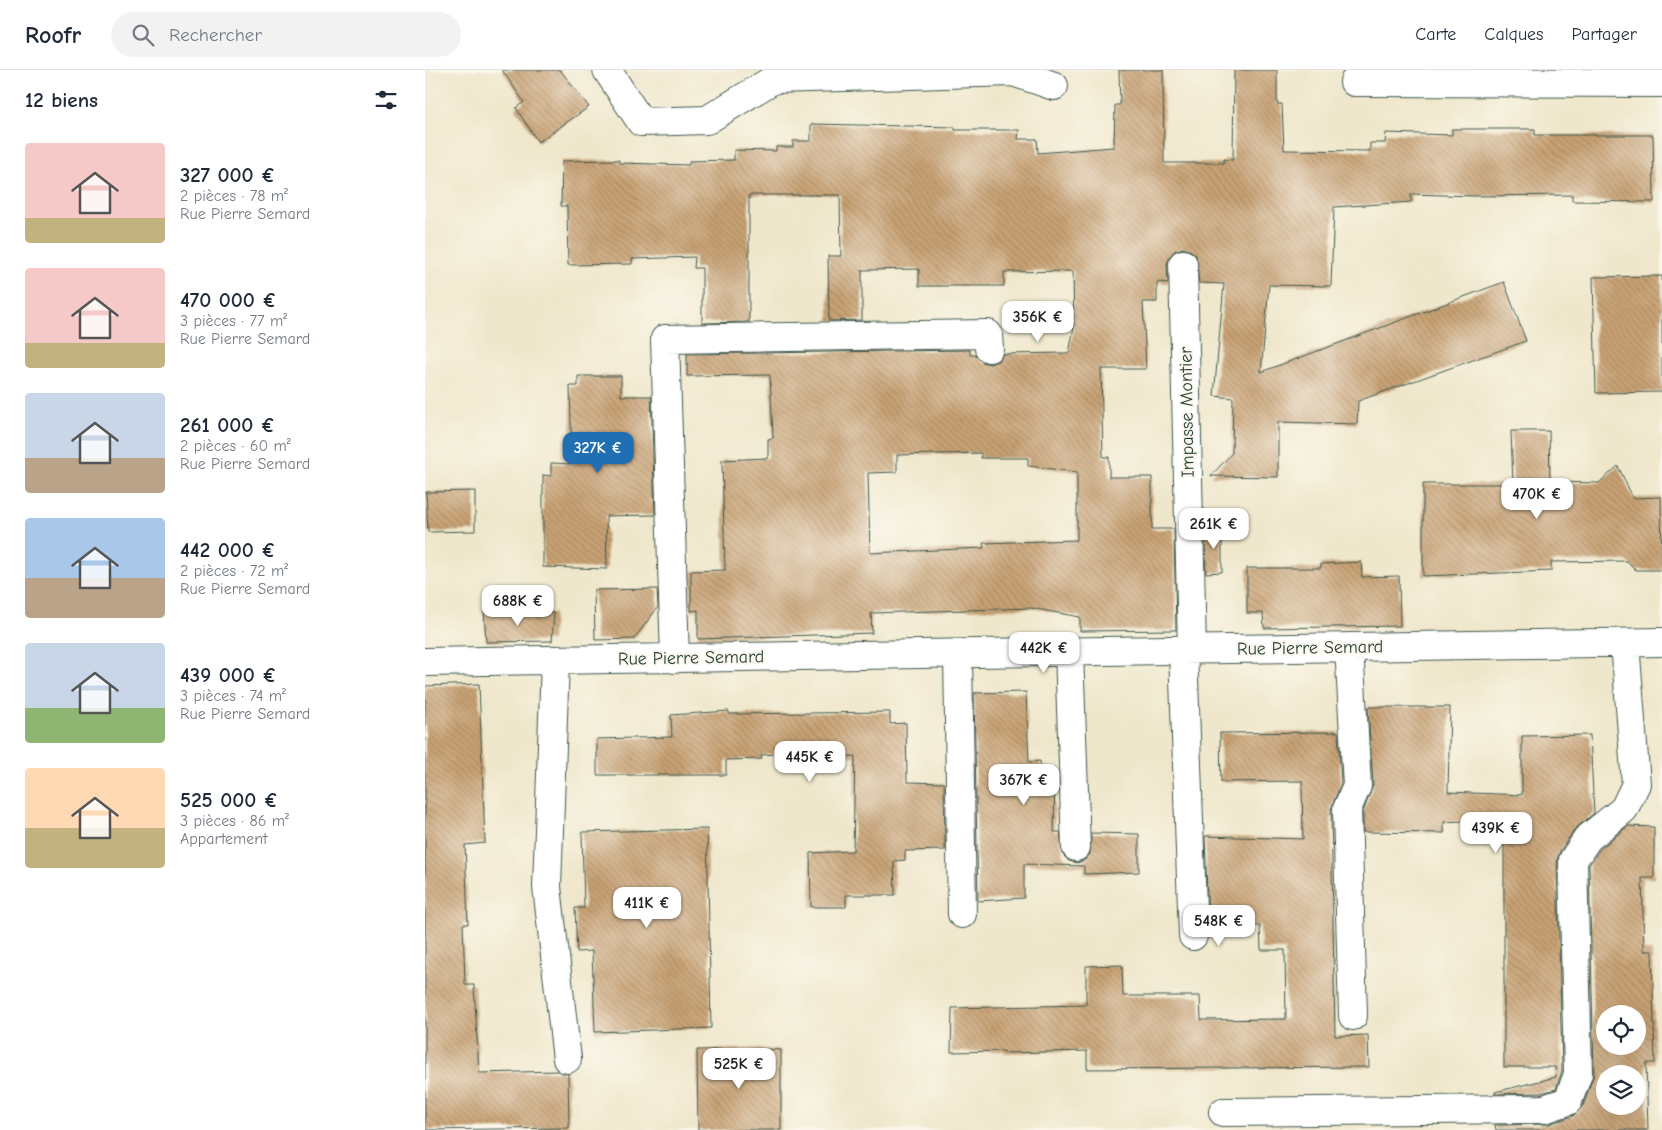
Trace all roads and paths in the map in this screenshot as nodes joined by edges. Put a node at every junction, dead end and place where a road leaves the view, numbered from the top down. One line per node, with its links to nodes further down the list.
1 (607, 70): 2 (street)
2 (835, 73): 6 (street)
3 (1622, 77): 4 (street); 5 (street)
4 (1354, 82)
5 (1662, 84)
6 (1054, 86)
7 (1183, 264): 12 (street, Impasse Montier)
8 (989, 348): 15 (street)
9 (1662, 642): 10 (street, Rue Pierre Semard)
10 (1625, 643): 11 (street, Rue Pierre Semard); 23 (street)
11 (1349, 647): 12 (street, Rue Pierre Semard); 21 (street)
12 (1188, 650): 13 (street, Rue Pierre Semard); 20 (street, Impasse Montier)
13 (1069, 652): 14 (street, Rue Pierre Semard); 18 (street)
14 (958, 654): 15 (street, Rue Pierre Semard); 19 (street)
15 (675, 659): 16 (street, Rue Pierre Semard)
16 (555, 661): 17 (street, Rue Pierre Semard); 22 (street)
17 (425, 662)
18 (1076, 847)
19 (962, 914)
20 (1193, 936)
21 (1353, 1016)
22 (567, 1059)
23 (1223, 1112)

